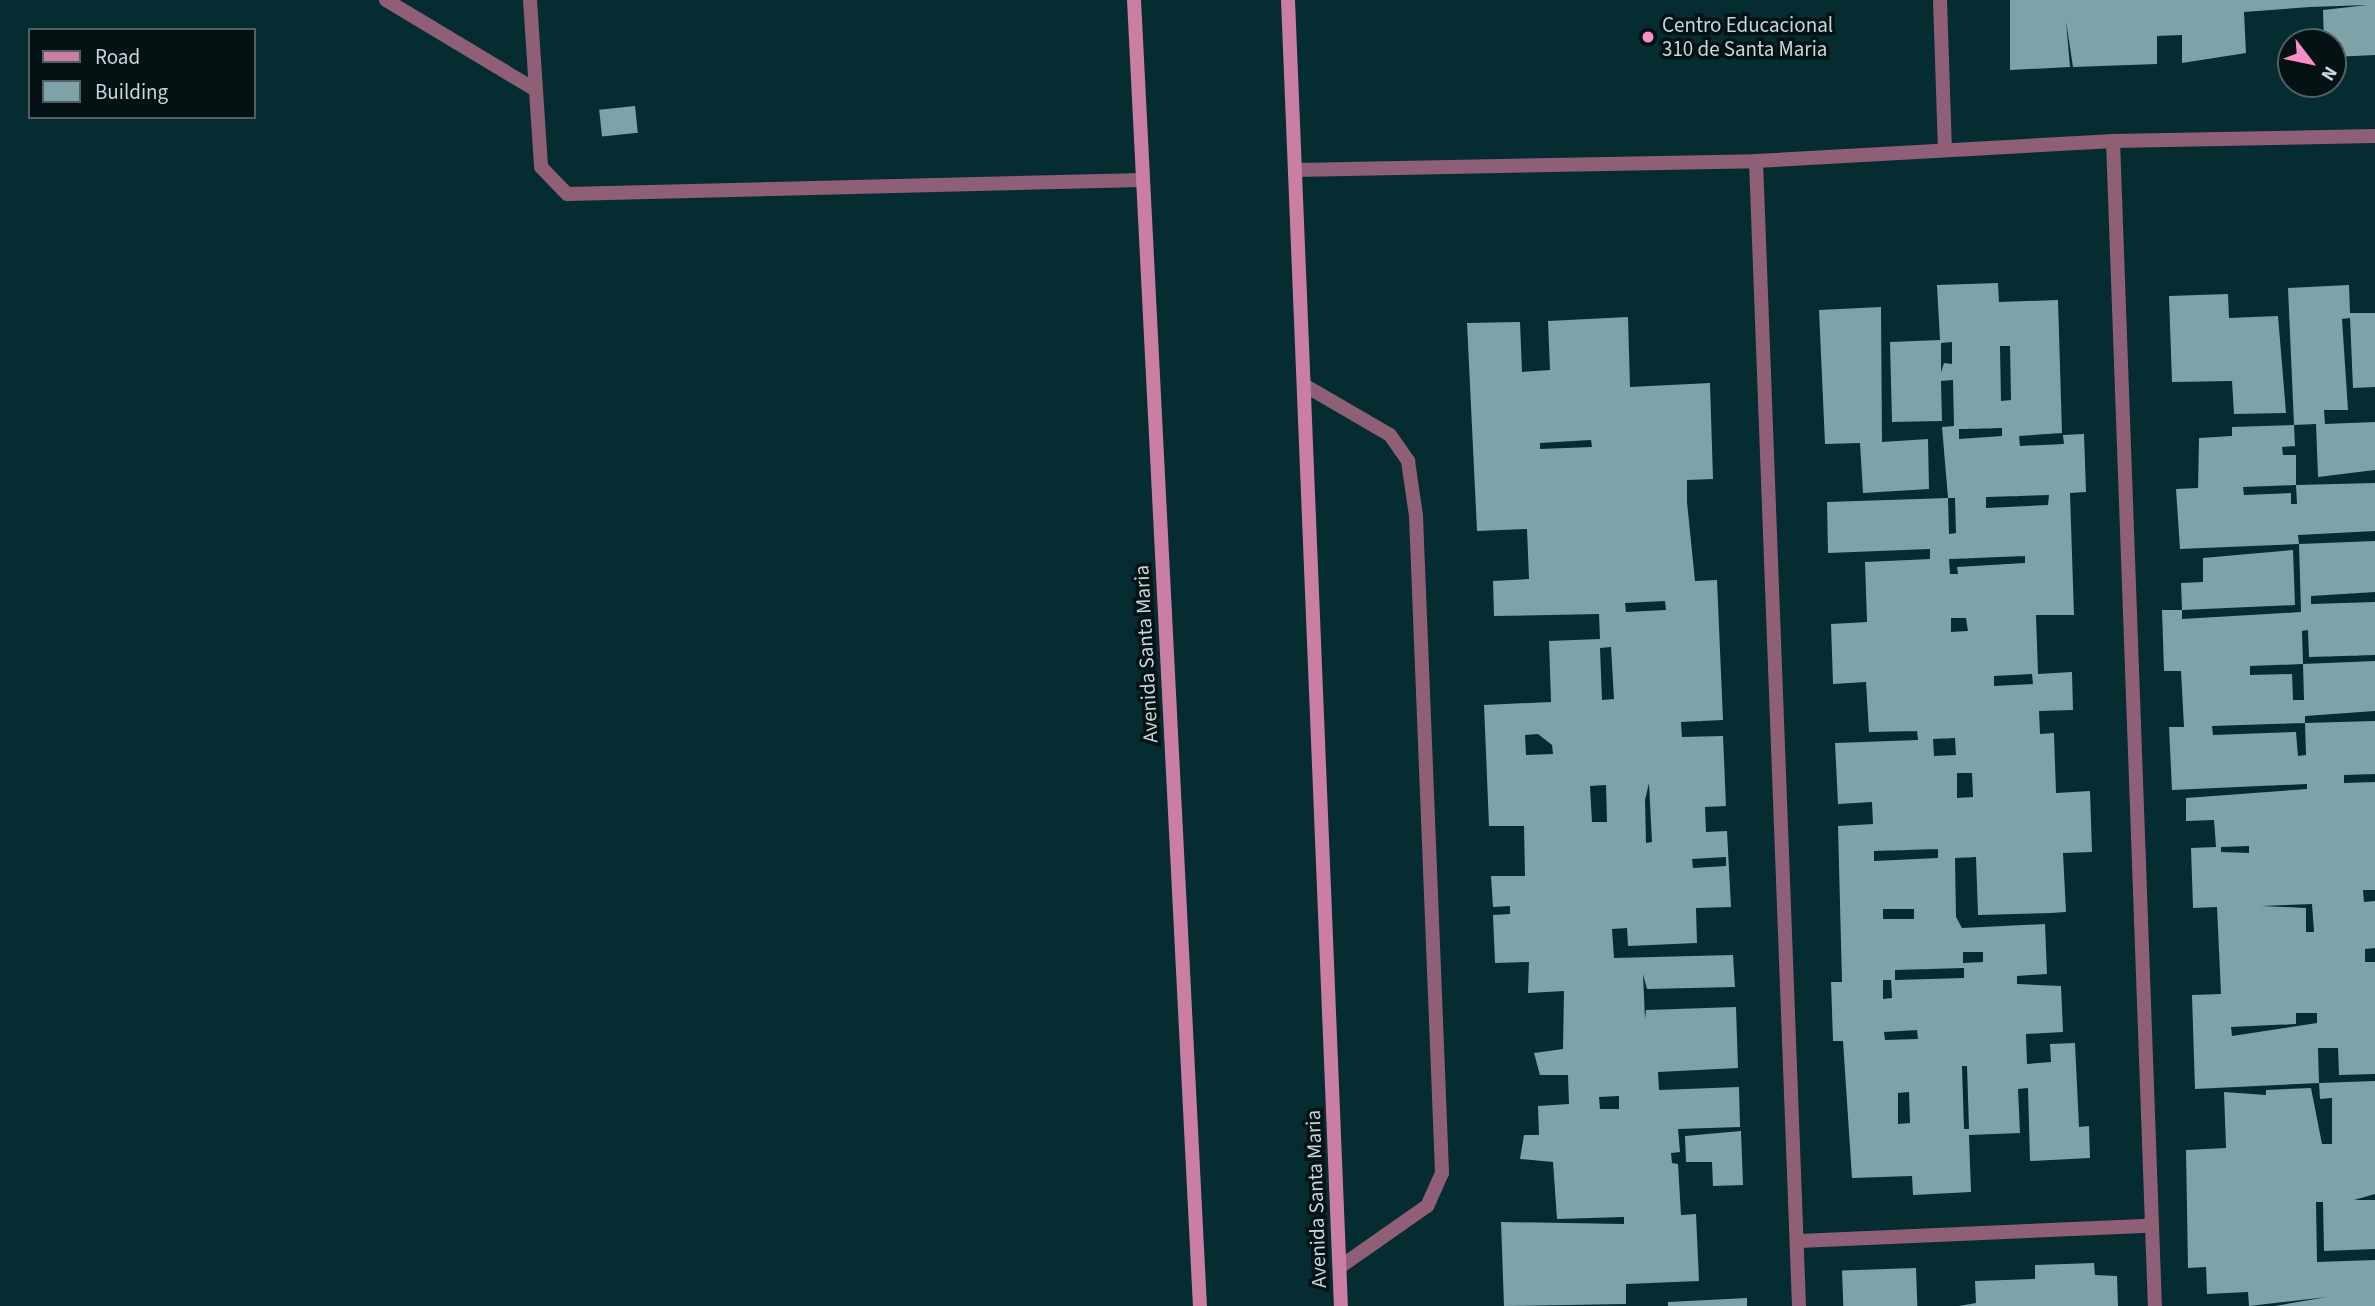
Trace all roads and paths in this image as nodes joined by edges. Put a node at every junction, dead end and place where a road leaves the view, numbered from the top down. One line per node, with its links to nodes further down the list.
1 (386, 0): 6 (street)
2 (530, 0): 6 (street)
3 (1134, 0): 12 (main road, Avenida Santa Maria)
4 (1288, 0): 11 (main road, Avenida Santa Maria)
5 (1940, 0): 9 (street)
6 (534, 89): 12 (street)
7 (2375, 136): 8 (street)
8 (2113, 141): 9 (street); 14 (street)
9 (1945, 148): 10 (street)
10 (1756, 162): 11 (street); 15 (street)
11 (1296, 170): 13 (main road, Avenida Santa Maria)
12 (1143, 180): 17 (main road, Avenida Santa Maria)
13 (1304, 385): 16 (main road, Avenida Santa Maria); 16 (street)
14 (2149, 1226): 15 (street); 20 (street)
15 (1799, 1241): 19 (street)
16 (1339, 1267): 18 (main road, Avenida Santa Maria)
17 (1198, 1305)
18 (1341, 1306)
19 (1799, 1306)
20 (2155, 1306)

